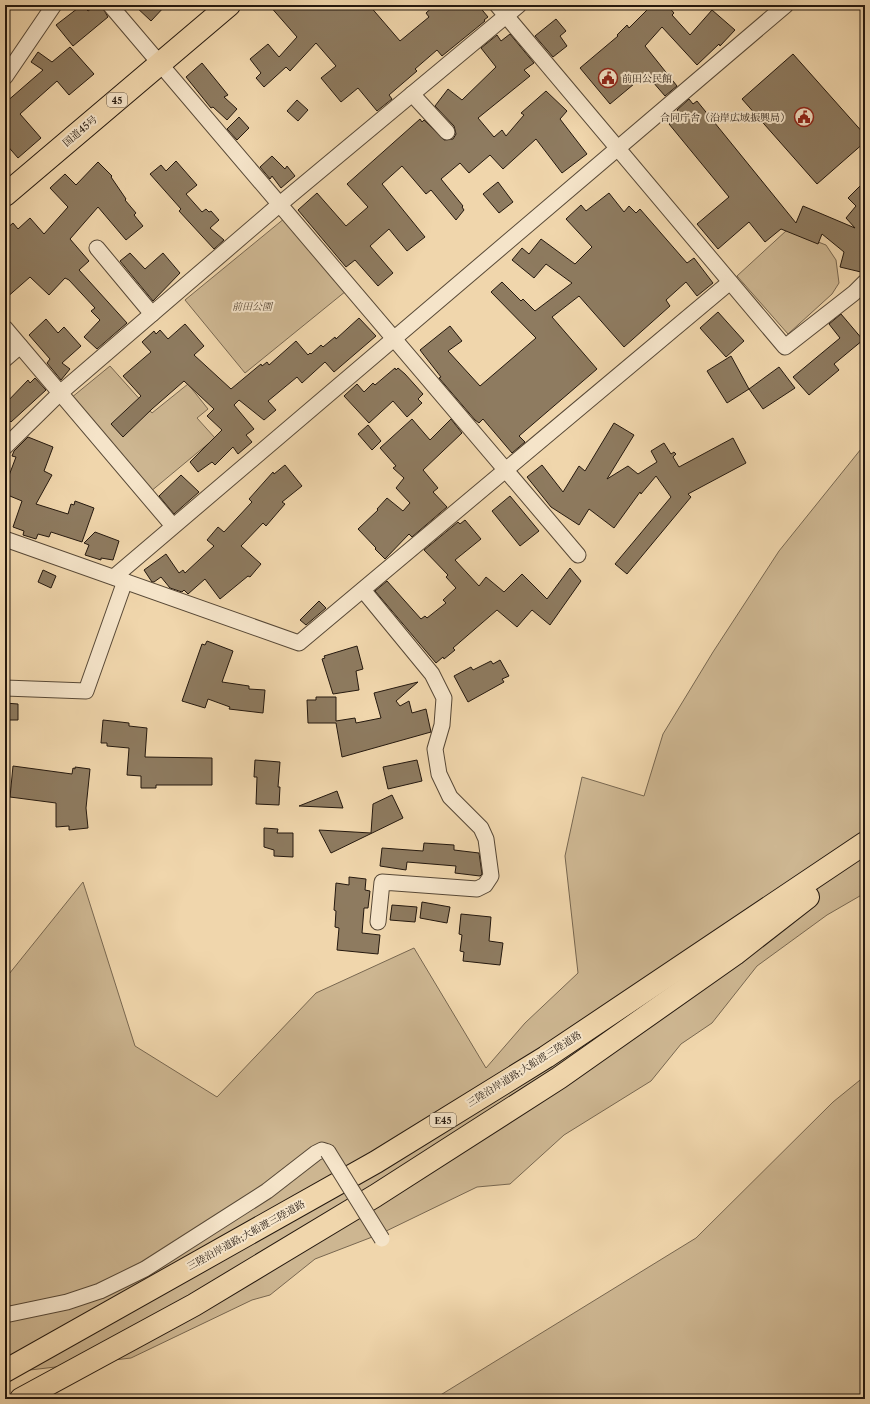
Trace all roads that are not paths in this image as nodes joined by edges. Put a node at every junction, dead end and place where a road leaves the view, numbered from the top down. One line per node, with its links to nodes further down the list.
1 (54, 5): 8 (street)
2 (110, 5): 7 (street)
3 (229, 5): 7 (highway, 国道45号 / 45)
4 (519, 5): 6 (street)
5 (786, 5): 11 (street)
6 (501, 10): 9 (street); 11 (street)
7 (160, 63): 12 (highway, 国道45号 / 45); 13 (street)
8 (5, 77)
9 (412, 94): 10 (street); 13 (street)
10 (447, 132)
11 (618, 148): 15 (street); 19 (street)
12 (5, 195)
13 (280, 204): 17 (street); 19 (street)
14 (97, 248): 17 (street)
15 (730, 282): 16 (street); 24 (street)
16 (865, 282)
17 (152, 314): 22 (street)
18 (5, 328): 20 (street)
19 (394, 338): 24 (street); 25 (street)
20 (20, 346): 21 (street); 22 (street)
21 (5, 359)
22 (60, 393): 23 (street); 25 (street)
23 (5, 447)
24 (506, 470): 27 (street); 29 (street)
25 (173, 526): 28 (street)
26 (5, 539): 28 (street)
27 (578, 555)
28 (120, 579): 29 (street); 30 (street)
29 (363, 590): 33 (street)
30 (5, 688)
31 (865, 843): 36 (highway, 三陸沿岸道路;大船渡三陸道路 / E45)
32 (865, 852): 37 (highway, E45)
33 (378, 922)
34 (382, 1239): 35 (street, bridge)
35 (5, 1315)
36 (5, 1371)
37 (21, 1399)

